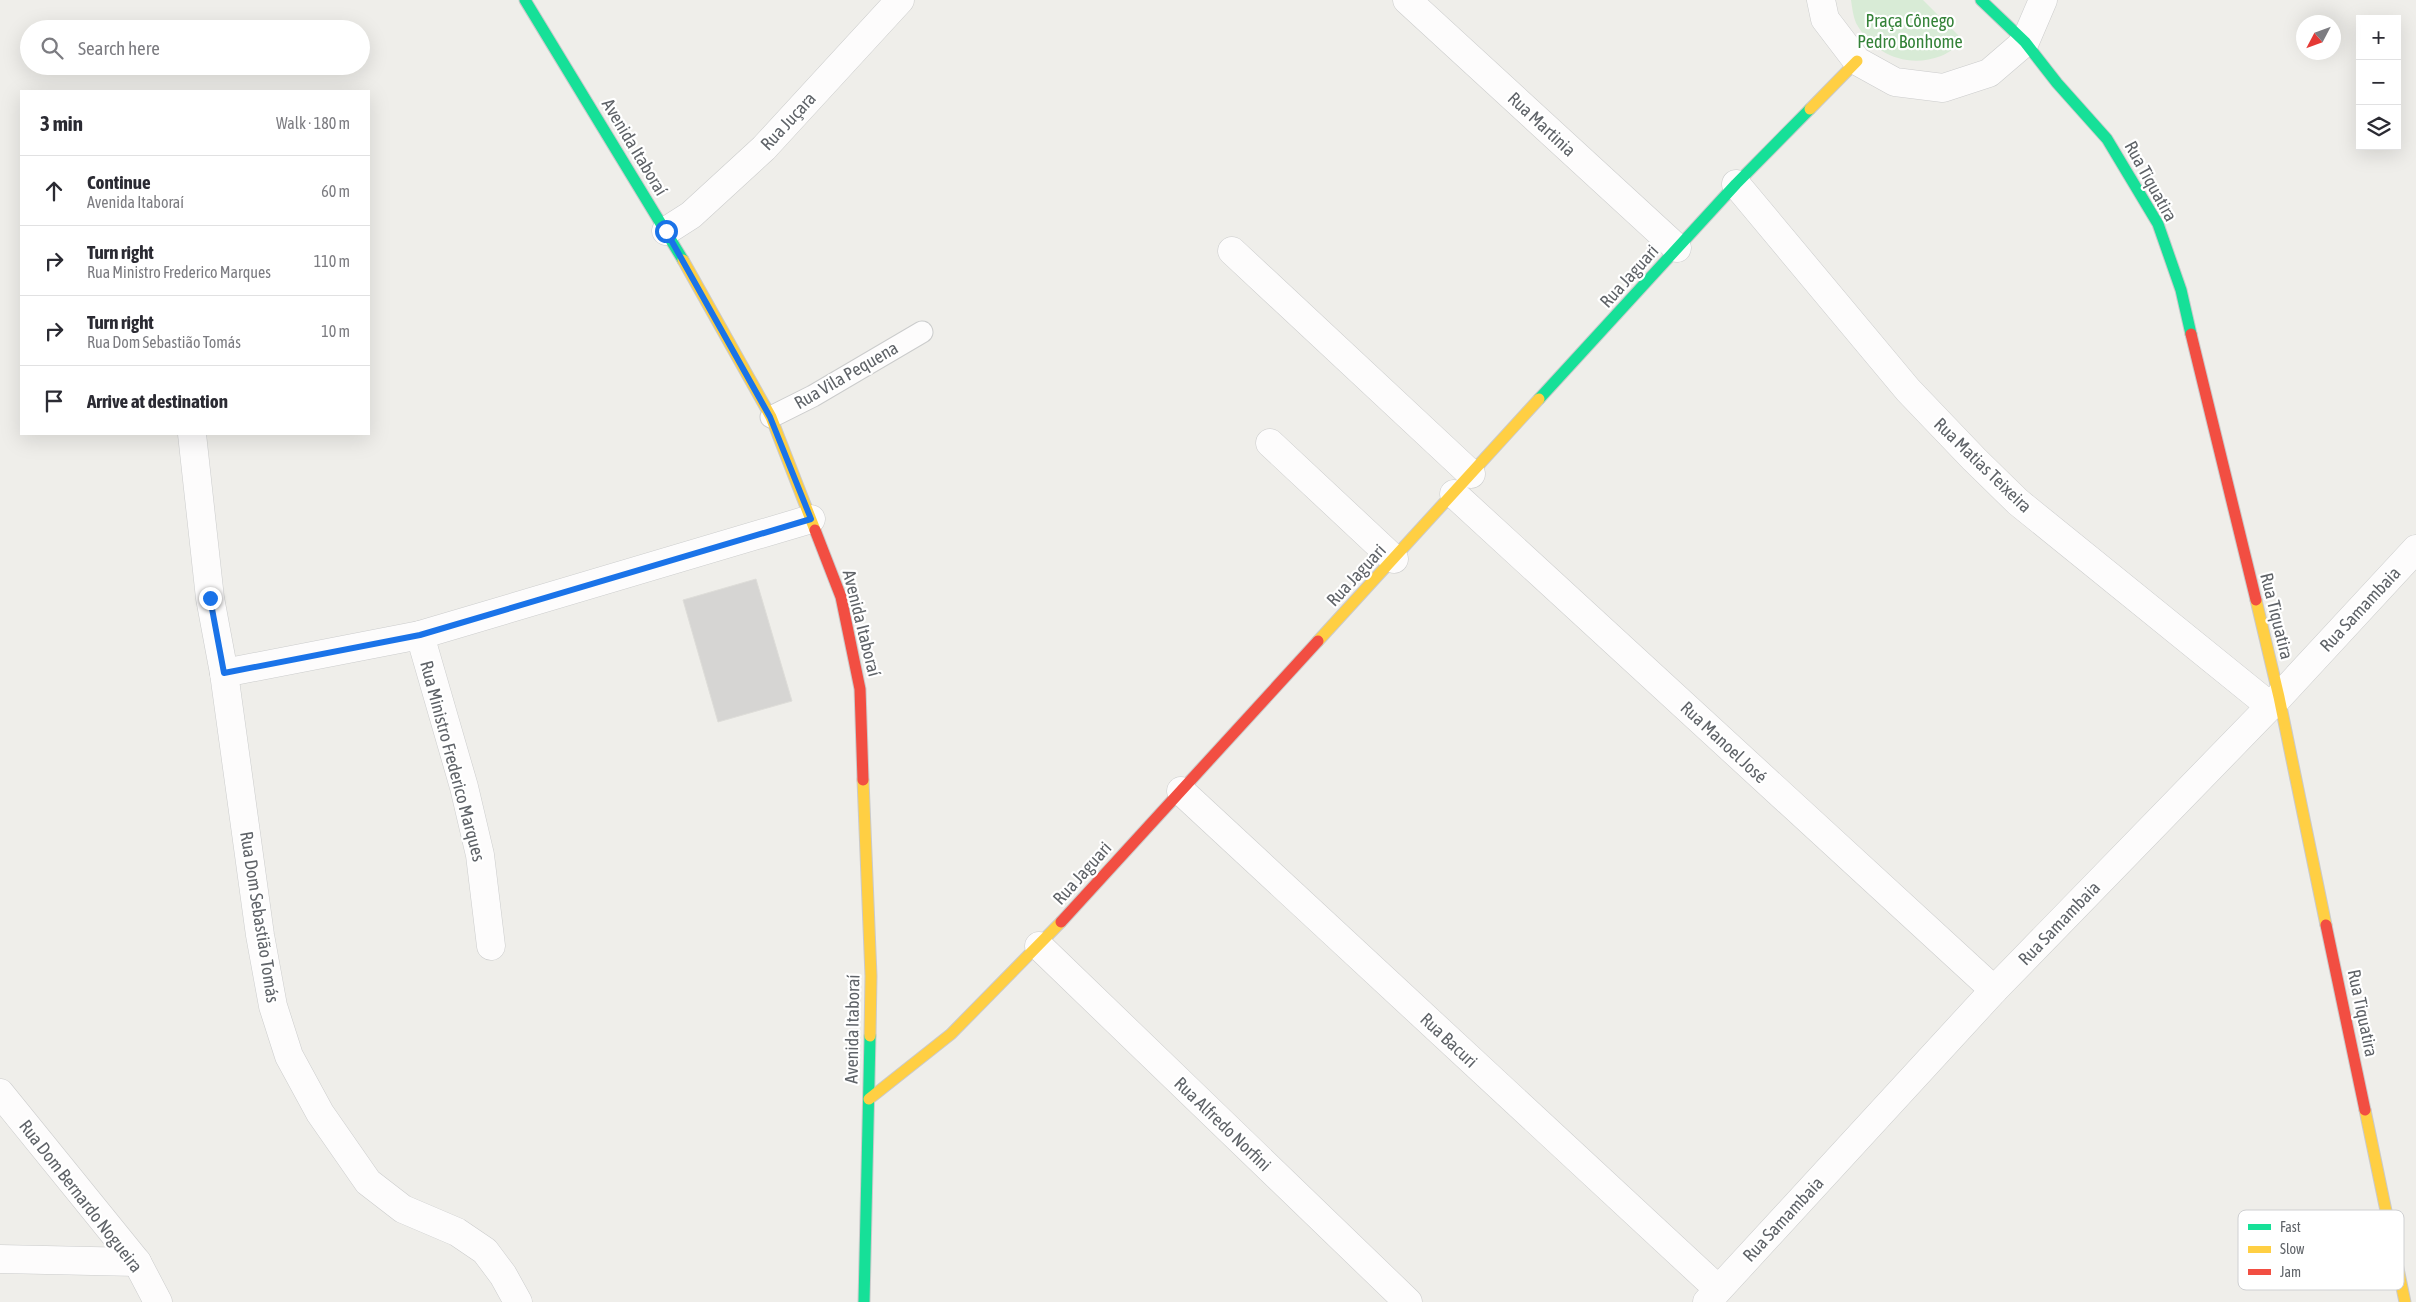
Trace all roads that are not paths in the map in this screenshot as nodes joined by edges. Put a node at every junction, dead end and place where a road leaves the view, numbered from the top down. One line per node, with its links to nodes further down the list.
1 (525, 0): 10 (street, Avenida Itaboraí)
2 (900, 0): 10 (street, Rua Juçara)
3 (1406, 0): 11 (street, Rua Martinia)
4 (1821, 0): 8 (street)
5 (1980, 0): 7 (street, Rua Tiquatira)
6 (2043, 0): 7 (street)
7 (2025, 42): 8 (street); 23 (street, Rua Tiquatira)
8 (1857, 61): 9 (street, Rua Jaguari)
9 (1736, 184): 11 (street, Rua Jaguari); 23 (street, Rua Matias Teixeira)
10 (666, 231): 14 (street, Avenida Itaboraí)
11 (1678, 248): 17 (street, Rua Jaguari)
12 (1232, 252): 17 (street, Rua Manoel José)
13 (922, 332): 14 (lane, Rua Vila Pequena)
14 (770, 417): 18 (street, Avenida Itaboraí)
15 (192, 435): 22 (street, Rua Dom Sebastião Tomás)
16 (1270, 443): 20 (street)
17 (1463, 484): 20 (street, Rua Jaguari); 27 (street, Rua Manoel José)
18 (811, 519): 21 (street); 29 (street, Avenida Itaboraí)
19 (2416, 548): 23 (street, Rua Samambaia)
20 (1394, 559): 24 (street, Rua Jaguari)
21 (420, 635): 22 (street); 25 (street, Rua Ministro Frederico Marques)
22 (224, 673): 35 (street, Rua Dom Sebastião Tomás)
23 (2275, 701): 27 (street, Rua Samambaia); 30 (street, Rua Tiquatira)
24 (1180, 791): 26 (street, Rua Jaguari); 33 (street, Rua Bacuri)
25 (491, 946)
26 (1038, 946): 29 (street, Rua Jaguari); 37 (street, Rua Alfredo Norfini)
27 (1994, 990): 33 (street, Rua Samambaia)
28 (0, 1093): 32 (street, Rua Dom Bernardo Nogueira)
29 (869, 1099): 36 (street, Avenida Itaboraí)
30 (2385, 1210)
31 (0, 1259): 32 (street)
32 (137, 1262): 34 (street, Rua Dom Bernardo Nogueira)
33 (1712, 1296)
34 (158, 1302)
35 (518, 1302)
36 (864, 1302)
37 (1408, 1302)

